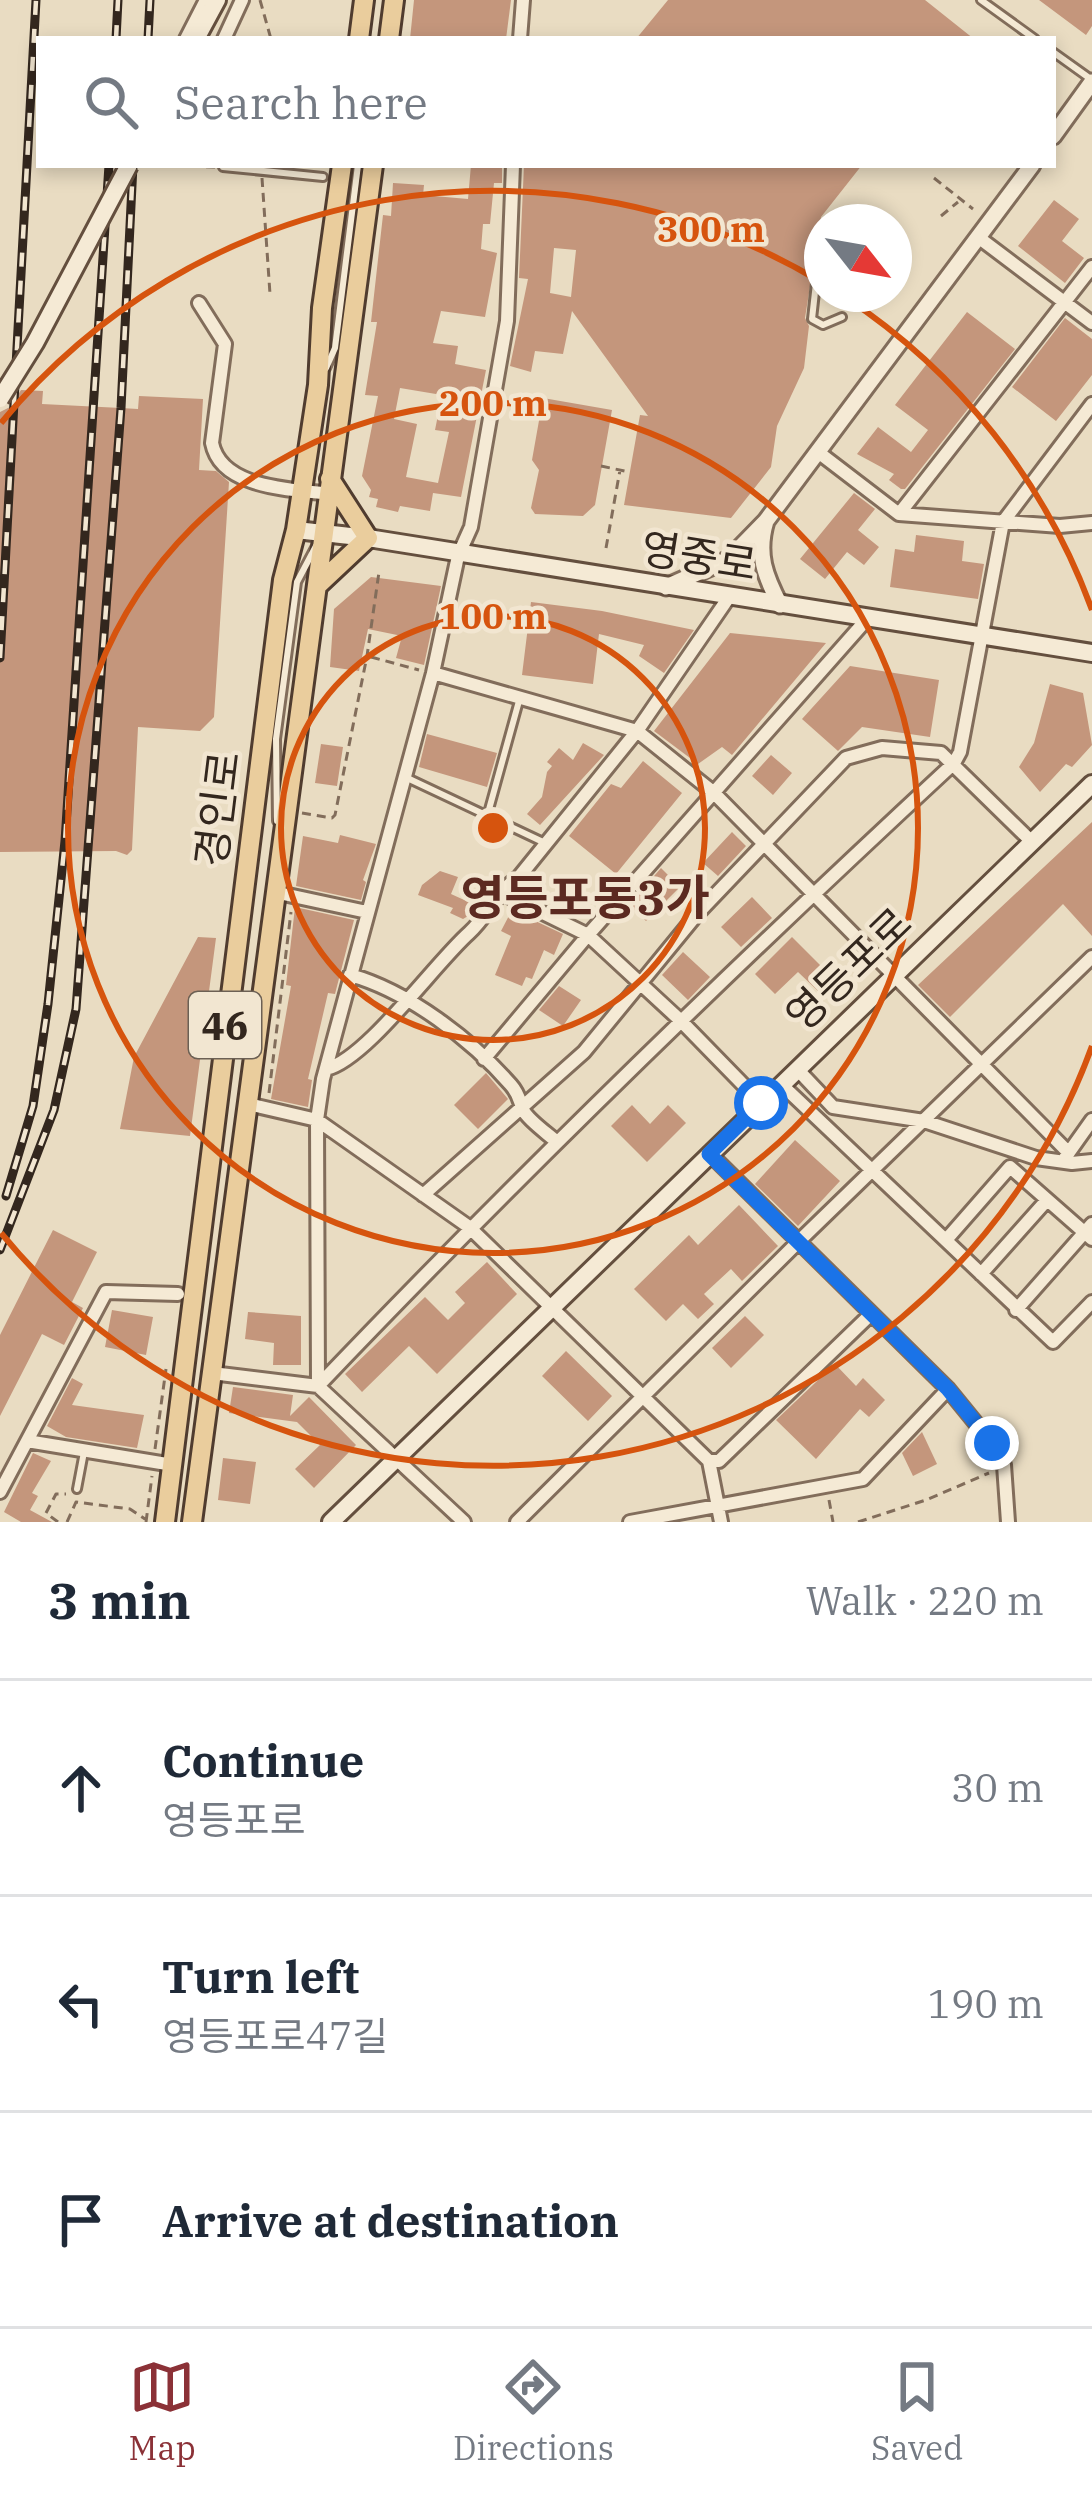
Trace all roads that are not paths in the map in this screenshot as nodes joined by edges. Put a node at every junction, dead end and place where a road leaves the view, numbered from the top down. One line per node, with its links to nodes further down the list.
1 (206, 0): 9 (street)
2 (217, 0): 10 (main road)
3 (242, 0): 11 (street)
4 (364, 0): 8 (main road)
5 (394, 0): 12 (main road)
6 (523, 0): 13 (street)
7 (981, 0): 14 (lane)
8 (360, 35)
9 (188, 36)
10 (198, 36)
11 (225, 36)
12 (389, 36)
13 (520, 36)
14 (1031, 36)
15 (1056, 54): 16 (lane)
16 (1092, 81): 17 (street)
17 (1056, 132)
18 (128, 168): 34 (main road, bridge)
19 (233, 168): 25 (lane)
20 (342, 168): 33 (main road, 경인로 / 46)
21 (358, 168): 33 (lane)
22 (373, 168): 37 (main road, 경인로 / 46)
23 (513, 168): 46 (street)
24 (1030, 168): 26 (street)
25 (323, 177)
26 (978, 237): 28 (street); 36 (street)
27 (1092, 267): 28 (street)
28 (1064, 302): 32 (street); 39 (street)
29 (199, 303): 38 (street)
30 (813, 312): 31 (lane)
31 (842, 317)
32 (1092, 323)
33 (318, 385): 38 (main road, 경인로 / 46)
34 (0, 399)
35 (1092, 404): 41 (street)
36 (818, 452): 39 (street); 40 (street)
37 (329, 486): 38 (street); 44 (main road, 경인로 / 46); 45 (main road)
38 (301, 490): 43 (main road, 경인로 / 46)
39 (899, 514): 41 (street)
40 (766, 521): 48 (street); 50 (street)
41 (1003, 522): 42 (street); 52 (street)
42 (1092, 523)
43 (296, 530): 44 (main road, 영중로); 113 (main road, 경인로 / 46)
44 (323, 533): 45 (main road, 영중로); 47 (main road, 경인로 / 46); 65 (lane)
45 (368, 538): 46 (main road, 영중로); 47 (main road)
46 (458, 556): 48 (main road, 영중로); 54 (street)
47 (318, 585): 65 (main road, 경인로 / 46)
48 (666, 587): 49 (main road, 영중로)
49 (729, 597): 50 (main road, 영중로); 56 (street)
50 (780, 605): 51 (main road, 영중로)
51 (867, 619): 52 (main road, 영중로); 60 (street)
52 (981, 636): 53 (main road, 영중로); 57 (street)
53 (1092, 653)
54 (433, 673): 55 (street); 58 (street)
55 (520, 698): 56 (street); 61 (lane)
56 (637, 731): 60 (street); 64 (street)
57 (954, 763): 62 (street); 63 (street); 67 (street)
58 (403, 776): 61 (lane); 69 (street)
59 (1092, 784): 63 (main road, 영등포로)
60 (713, 792): 62 (street); 70 (street)
61 (488, 814): 64 (lane)
62 (763, 840): 67 (street); 74 (street)
63 (1032, 842): 73 (main road, 영등포로)
64 (546, 843): 66 (street)
65 (278, 855): 68 (main road, 경인로 / 46)
66 (500, 892): 70 (street); 75 (street)
67 (814, 892): 73 (street); 76 (street)
68 (284, 894): 69 (street); 83 (main road, 경인로 / 46)
69 (367, 912): 72 (street)
70 (588, 934): 74 (street); 77 (street)
71 (1089, 967): 78 (street)
72 (350, 975): 75 (street); 79 (street)
73 (894, 975): 78 (street); 80 (main road, 영등포로)
74 (642, 984): 76 (street); 84 (street)
75 (408, 998): 77 (street); 79 (street)
76 (681, 1021): 82 (street); 88 (street)
77 (484, 1059): 84 (street)
78 (981, 1065): 86 (street); 90 (street)
79 (326, 1069): 85 (street)
80 (796, 1069): 81 (main road, 영등포로); 86 (street)
81 (781, 1084): 82 (main road, 영등포로); 92 (street)
82 (761, 1103): 89 (main road, 영등포로)
83 (257, 1105): 85 (street); 105 (main road, 경인로 / 46)
84 (523, 1105): 88 (street); 93 (street)
85 (317, 1120): 93 (street); 106 (street)
86 (924, 1120): 90 (street); 92 (street)
87 (1092, 1120): 90 (street)
88 (557, 1142): 95 (street)
89 (709, 1154): 98 (street); 102 (main road, 영등포로)
90 (1065, 1157): 91 (street)
91 (1092, 1161)
92 (872, 1170): 97 (street); 98 (street)
93 (423, 1195): 95 (street)
94 (1047, 1200): 96 (street); 97 (street); 99 (street)
95 (469, 1227): 102 (street); 106 (street)
96 (1089, 1232): 103 (street)
97 (946, 1240): 99 (street)
98 (797, 1243): 104 (street); 108 (street)
99 (981, 1274): 103 (street)
100 (178, 1294): 109 (street)
101 (1092, 1302): 103 (street)
102 (552, 1307): 108 (street); 111 (main road, 영등포로)
103 (1016, 1310)
104 (871, 1314): 107 (street); 112 (street)
105 (212, 1372): 106 (street); 118 (main road, 경인로 / 46)
106 (318, 1386): 111 (street)
107 (948, 1389): 116 (street); 124 (street)
108 (644, 1395): 112 (street); 121 (street)
109 (27, 1441): 110 (street); 115 (street)
110 (84, 1452): 113 (street); 114 (lane)
111 (397, 1458): 119 (main road, 영등포로); 120 (street)
112 (710, 1461): 116 (street)
113 (163, 1463): 117 (main road, 경인로 / 46)
114 (76, 1489)
115 (0, 1492)
116 (718, 1506): 122 (street); 123 (street)
117 (152, 1521)
118 (191, 1522)
119 (331, 1522)
120 (464, 1522)
121 (517, 1522)
122 (630, 1522)
123 (721, 1522)
124 (1008, 1522)

